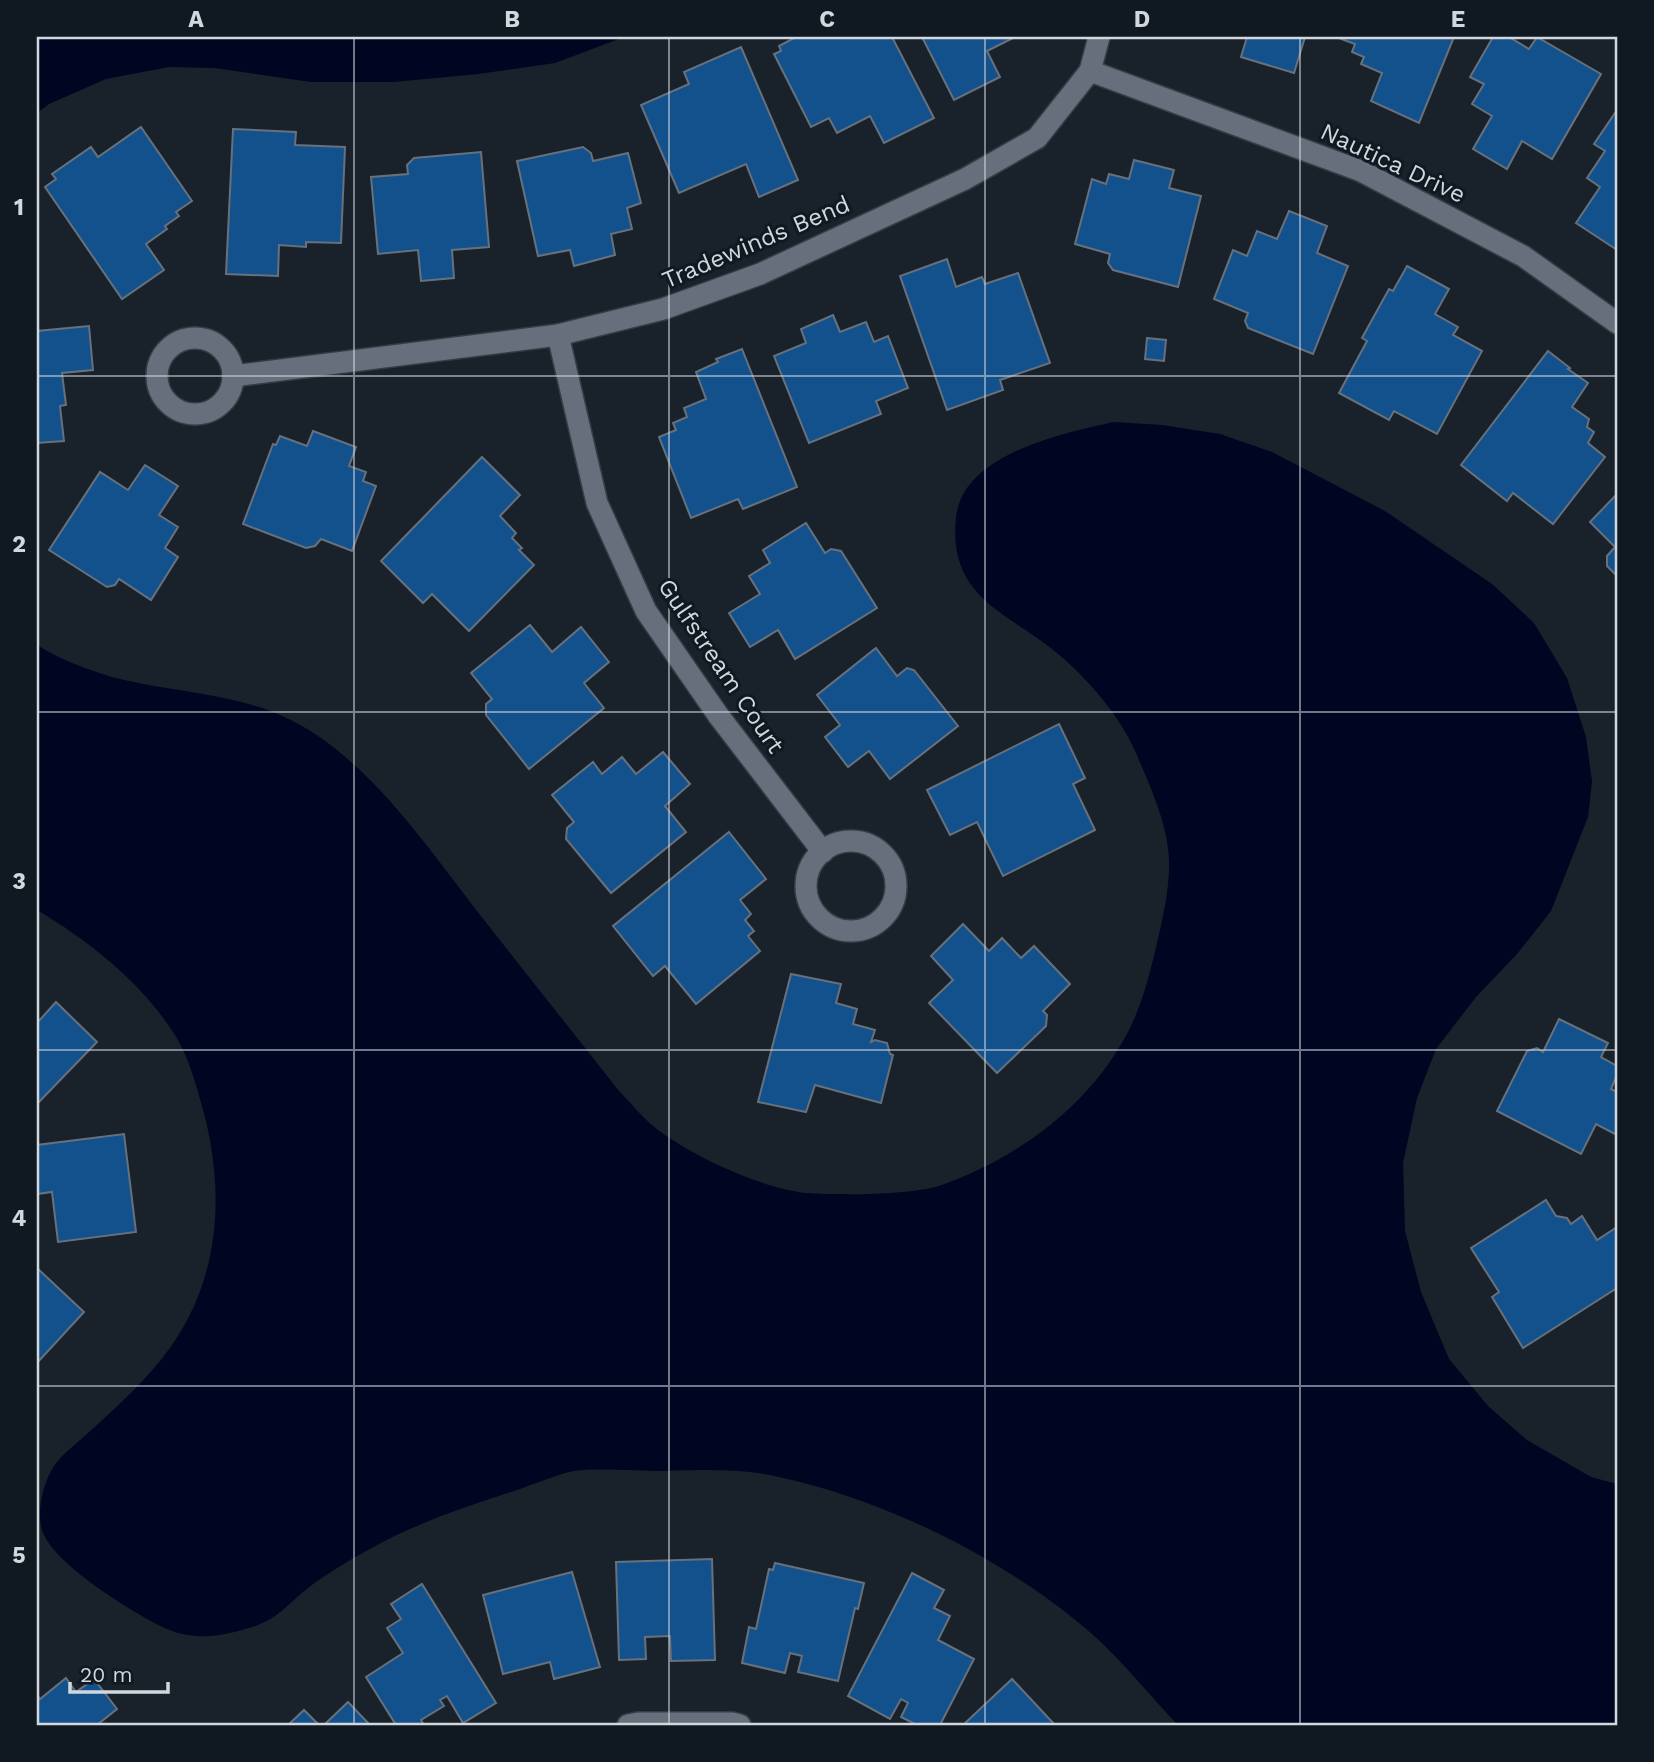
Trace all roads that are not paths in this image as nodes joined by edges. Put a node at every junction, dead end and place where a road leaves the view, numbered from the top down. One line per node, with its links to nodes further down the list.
1 (1100, 37): 2 (street, Tradewinds Bend)
2 (1090, 71): 3 (street, Nautica Drive); 4 (street, Tradewinds Bend)
3 (1617, 323)
4 (558, 335): 5 (street, Tradewinds Bend); 6 (street, Gulfstream Court)
5 (233, 376)
6 (823, 852): 6 (street)
7 (628, 1725): 8 (street)
8 (740, 1725)

